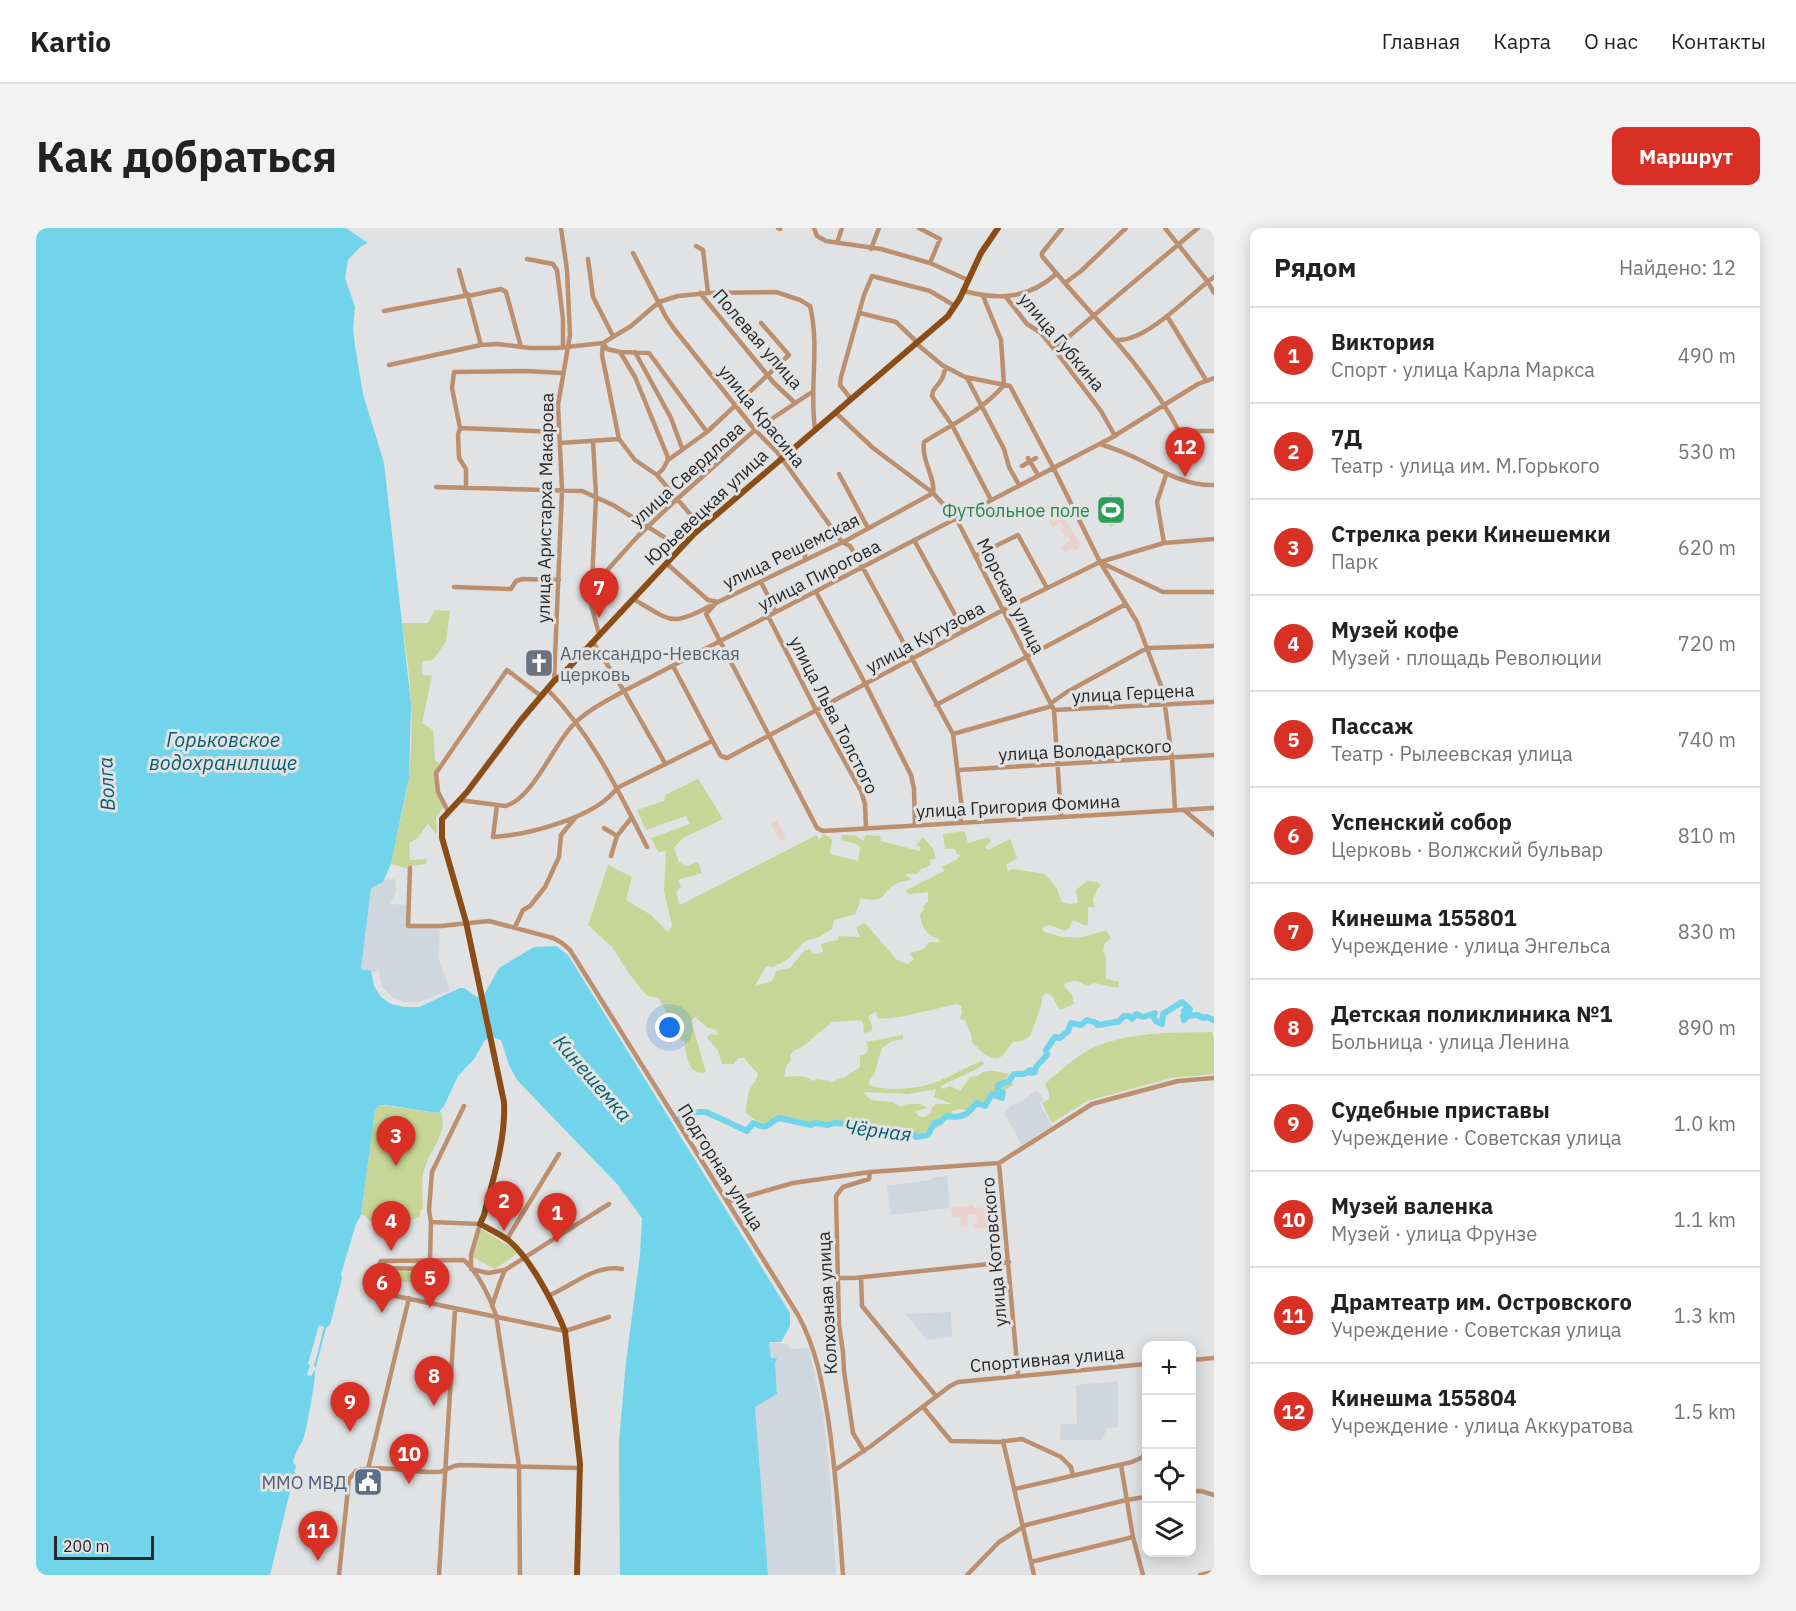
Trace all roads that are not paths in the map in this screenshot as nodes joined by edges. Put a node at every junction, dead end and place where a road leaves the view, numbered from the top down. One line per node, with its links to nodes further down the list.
1 (561, 228): 44 (street, улица Аристарха Макарова)
2 (814, 228): 11 (street)
3 (842, 228): 11 (street)
4 (879, 228): 14 (street)
5 (919, 228): 18 (street)
6 (998, 228): 22 (main road, Юрьевецкая улица)
7 (1062, 228): 20 (street)
8 (1126, 228): 24 (street)
9 (1165, 228): 12 (street)
10 (1198, 228): 12 (street)
11 (837, 243): 14 (street)
12 (1179, 244): 23 (street); 36 (street)
13 (696, 246): 27 (street)
14 (871, 249): 18 (street)
15 (633, 253): 32 (street, улица Красина)
16 (527, 259): 46 (street)
17 (588, 259): 39 (street)
18 (930, 263): 22 (street)
19 (459, 270): 29 (street)
20 (1056, 274): 24 (street); 31 (street)
21 (1214, 278): 23 (street)
22 (968, 280): 25 (main road, Юрьевецкая улица)
23 (1208, 282): 28 (street); 37 (street)
24 (1065, 283): 36 (street)
25 (964, 291): 30 (street); 33 (main road, Юрьевецкая улица)
26 (700, 293): 27 (street); 32 (street); 53 (street, Полевая улица)
27 (708, 293): 58 (street)
28 (1214, 293)
29 (469, 295): 34 (street); 43 (street); 45 (street)
30 (983, 296): 31 (street); 57 (street)
31 (1006, 297): 47 (street, улица Губкина)
32 (659, 302): 39 (street); 62 (street, улица Красина)
33 (955, 306): 35 (street); 41 (main road, Юрьевецкая улица)
34 (384, 311)
35 (860, 313): 41 (street); 59 (street)
36 (1094, 315): 40 (street); 47 (street)
37 (1167, 316): 40 (street); 56 (street)
38 (761, 323): 53 (street)
39 (614, 336): 42 (street)
40 (1117, 340): 61 (street)
41 (917, 343): 51 (street); 59 (main road, Юрьевецкая улица)
42 (603, 344): 44 (street); 48 (street); 73 (street)
43 (481, 345): 45 (street); 50 (street)
44 (570, 346): 46 (street); 52 (street, улица Аристарха Макарова)
45 (521, 347): 46 (street)
46 (563, 347)
47 (1054, 349): 72 (street, улица Губкина)
48 (620, 352): 49 (street); 80 (street)
49 (635, 352): 71 (street); 77 (street)
50 (389, 365)
51 (946, 367): 54 (street); 65 (street)
52 (562, 373): 66 (street); 70 (street, улица Аристарха Макарова)
53 (767, 374): 60 (street, Полевая улица); 62 (street)
54 (968, 378): 57 (street); 63 (street)
55 (1214, 378): 56 (street, улица Пирогова)
56 (1206, 380): 61 (street, улица Пирогова)
57 (1004, 385): 63 (street); 83 (street)
58 (812, 392): 60 (street, улица Свердлова); 67 (street)
59 (851, 399): 64 (main road, Юрьевецкая улица)
60 (795, 403): 68 (street, улица Свердлова)
61 (1165, 405): 69 (street); 72 (street, улица Пирогова)
62 (735, 406): 68 (street, улица Красина); 71 (street)
63 (980, 406): 65 (street); 88 (street)
64 (835, 412): 67 (main road, Юрьевецкая улица); 93 (street, Морская улица)
65 (952, 425): 93 (street); 96 (street)
66 (460, 428): 70 (street); 91 (street)
67 (815, 429): 78 (main road, Юрьевецкая улица)
68 (755, 430): 78 (street, улица Красина); 95 (street, улица Свердлова)
69 (1214, 431)
70 (558, 432): 75 (street, улица Аристарха Макарова)
71 (707, 432): 77 (street)
72 (1115, 436): 76 (street, улица Пирогова)
73 (619, 439): 74 (street); 86 (street)
74 (593, 441): 75 (street); 94 (street)
75 (560, 443): 92 (street, улица Аристарха Макарова)
76 (1100, 444): 83 (street, улица Пирогова); 85 (street)
77 (682, 448): 80 (street)
78 (781, 458): 99 (main road, Юрьевецкая улица); 103 (street, улица Красина)
79 (1036, 458): 81 (street)
80 (668, 460): 86 (street)
81 (1029, 460): 82 (street); 87 (street)
82 (1022, 466)
83 (1053, 467): 87 (street, улица Пирогова); 109 (street)
84 (839, 474): 100 (street)
85 (1166, 474): 89 (street); 104 (street)
86 (657, 475): 95 (street)
87 (1038, 475): 88 (street, улица Пирогова)
88 (1019, 485): 96 (street, улица Пирогова)
89 (1214, 485)
90 (436, 487): 91 (street)
91 (466, 488): 92 (street)
92 (562, 490): 94 (street); 112 (street, улица Аристарха Макарова)
93 (933, 493): 97 (street, Морская улица); 100 (street, улица Решемская)
94 (596, 496): 98 (street); 115 (street)
95 (676, 500): 98 (street, улица Свердлова); 99 (street)
96 (991, 500): 97 (street, улица Пирогова)
97 (956, 518): 102 (street, улица Пирогова); 107 (street, Морская улица)
98 (648, 528): 106 (street); 115 (street, улица Свердлова)
99 (701, 528): 106 (main road, Юрьевецкая улица)
100 (868, 528): 103 (street, улица Решемская)
101 (1214, 539): 104 (street, улица Кутузова)
102 (914, 540): 111 (street, улица Пирогова); 125 (street)
103 (843, 542): 108 (street, улица Решемская); 111 (street, улица Красина)
104 (1164, 543): 109 (street, улица Кутузова)
105 (805, 544): 108 (street)
106 (681, 547): 110 (main road, Юрьевецкая улица)
107 (975, 556): 116 (street); 122 (street, Морская улица)
108 (806, 560): 113 (street, улица Решемская)
109 (1100, 562): 116 (street, улица Кутузова); 118 (street); 121 (street)
110 (666, 563): 119 (main road, Юрьевецкая улица); 120 (street, улица Решемская)
111 (863, 568): 117 (street, улица Пирогова); 132 (street, улица Красина)
112 (559, 580): 114 (street); 134 (street, улица Аристарха Макарова)
113 (761, 582): 120 (street, улица Решемская); 123 (street)
114 (454, 587)
115 (591, 588): 126 (street)
116 (1047, 588): 122 (street, улица Кутузова)
117 (816, 592): 123 (street, улица Пирогова); 135 (street)
118 (1214, 592)
119 (633, 599): 120 (street); 126 (main road, Юрьевецкая улица)
120 (715, 603): 127 (street)
121 (1125, 604): 130 (street); 131 (street)
122 (1003, 610): 125 (street, улица Кутузова); 131 (street, Морская улица)
123 (776, 612): 124 (street, улица Пирогова)
124 (768, 616): 127 (street, улица Пирогова); 143 (street, улица Льва Толстого)
125 (964, 632): 132 (street, улица Кутузова)
126 (599, 634): 128 (main road, Юрьевецкая улица)
127 (721, 641): 133 (street, улица Пирогова); 146 (street)
128 (592, 642): 134 (main road, Юрьевецкая улица); 137 (street)
129 (1214, 646): 130 (street)
130 (1147, 648): 141 (street); 142 (street)
131 (1026, 657): 140 (street); 141 (street, Морская улица)
132 (912, 661): 135 (street, улица Кутузова); 140 (street, улица Красина)
133 (672, 666): 137 (street, улица Пирогова); 147 (street)
134 (554, 681): 136 (main road, Юрьевецкая улица)
135 (865, 683): 143 (street, улица Кутузова); 164 (street)
136 (547, 689): 138 (main road, Юрьевецкая улица); 144 (street)
137 (624, 691): 144 (street, улица Пирогова); 150 (street)
138 (542, 696): 154 (main road, Юрьевецкая улица); 159 (street)
139 (1214, 702): 142 (street, улица Герцена)
140 (936, 705): 145 (street, улица Красина)
141 (1052, 706): 142 (street, улица Герцена); 145 (street, улица Герцена); 151 (street, Морская улица)
142 (1166, 706): 149 (street)
143 (816, 710): 146 (street, улица Кутузова); 166 (street, улица Льва Толстого)
144 (576, 722): 153 (street); 155 (street, улица Пирогова)
145 (953, 734): 152 (street, улица Красина)
146 (771, 735): 147 (street, улица Кутузова); 166 (street, улица Григория Фомина)
147 (712, 741): 150 (street)
148 (1214, 755): 149 (street, улица Володарского)
149 (1172, 758): 151 (street, улица Володарского); 157 (street)
150 (665, 763): 153 (street)
151 (1058, 764): 152 (street, улица Володарского); 162 (street, Морская улица)
152 (958, 770): 163 (street, улица Красина)
153 (617, 788): 160 (street); 161 (street)
154 (459, 801): 155 (street); 159 (main road, Юрьевецкая улица)
155 (497, 805): 160 (street)
156 (1214, 808): 158 (street, улица Григория Фомина)
157 (1175, 810): 158 (street, улица Григория Фомина); 162 (street, улица Григория Фомина)
158 (1184, 810): 167 (street)
159 (448, 811): 172 (main road)
160 (577, 816): 173 (street)
161 (632, 817): 168 (street); 169 (street)
162 (1061, 817): 163 (street, улица Григория Фомина)
163 (960, 823): 164 (street, улица Григория Фомина)
164 (915, 826): 166 (street, улица Григория Фомина)
165 (603, 828): 168 (street)
166 (866, 829)
167 (1213, 835)
168 (617, 836): 170 (street)
169 (647, 847)
170 (611, 856)
171 (410, 868): 172 (street, Подгорная улица)
172 (466, 922): 173 (street, Подгорная улица); 182 (main road)
173 (515, 927): 179 (street, Подгорная улица)
174 (1214, 1078): 177 (street)
175 (464, 1106): 181 (street)
176 (559, 1154): 183 (street)
177 (999, 1163): 178 (street); 188 (street, улица Котовского)
178 (870, 1172): 179 (street); 195 (street, Колхозная улица)
179 (727, 1202): 218 (street, Подгорная улица)
180 (609, 1204): 185 (street)
181 (431, 1222): 182 (street); 186 (street)
182 (480, 1224): 183 (main road); 184 (street)
183 (507, 1239): 185 (main road)
184 (471, 1255): 187 (street); 191 (street)
185 (524, 1257): 193 (street); 197 (main road)
186 (430, 1260): 187 (street); 189 (street); 190 (street)
187 (464, 1260): 191 (street)
188 (1010, 1262): 194 (street); 207 (street, улица Котовского)
189 (377, 1268): 190 (street); 198 (street)
190 (431, 1269): 196 (street)
191 (471, 1269): 193 (street); 199 (street)
192 (622, 1269): 197 (street)
193 (505, 1270): 199 (street)
194 (861, 1277): 195 (street); 208 (street)
195 (838, 1278): 212 (street, Колхозная улица)
196 (433, 1288)
197 (548, 1296): 203 (main road)
198 (409, 1298): 200 (street); 216 (street)
199 (492, 1306): 201 (street)
200 (455, 1309): 201 (street); 217 (street)
201 (496, 1315): 203 (street); 214 (street)
202 (609, 1317): 203 (street)
203 (565, 1331): 215 (main road)
204 (1214, 1358): 205 (street)
205 (1196, 1360)
206 (1142, 1364): 207 (street, Спортивная улица)
207 (1018, 1375): 208 (street, Спортивная улица)
208 (936, 1396): 209 (street, Спортивная улица)
209 (923, 1407): 210 (street); 212 (street, Спортивная улица)
210 (1003, 1442): 219 (street); 220 (street)
211 (1145, 1449): 213 (street)
212 (864, 1451): 218 (street, Спортивная улица)
213 (1121, 1465): 219 (street); 224 (street)
214 (519, 1466): 215 (street); 217 (street); 231 (street)
215 (579, 1468): 232 (main road)
216 (368, 1469): 217 (street); 229 (street)
217 (446, 1470): 230 (street)
218 (835, 1470): 233 (street, Подгорная улица)
219 (1073, 1476): 220 (street)
220 (1014, 1489): 225 (street)
221 (1196, 1491): 222 (street)
222 (1214, 1495)
223 (1142, 1498): 224 (street)
224 (1126, 1500): 225 (street); 226 (street)
225 (1023, 1526): 227 (street); 234 (street)
226 (1133, 1537): 227 (street); 236 (street)
227 (1031, 1562): 235 (street)
228 (1214, 1572): 237 (street)
229 (339, 1575)
230 (440, 1575)
231 (520, 1575)
232 (578, 1575)
233 (843, 1575)
234 (967, 1575)
235 (1034, 1575)
236 (1143, 1575)
237 (1200, 1575)

